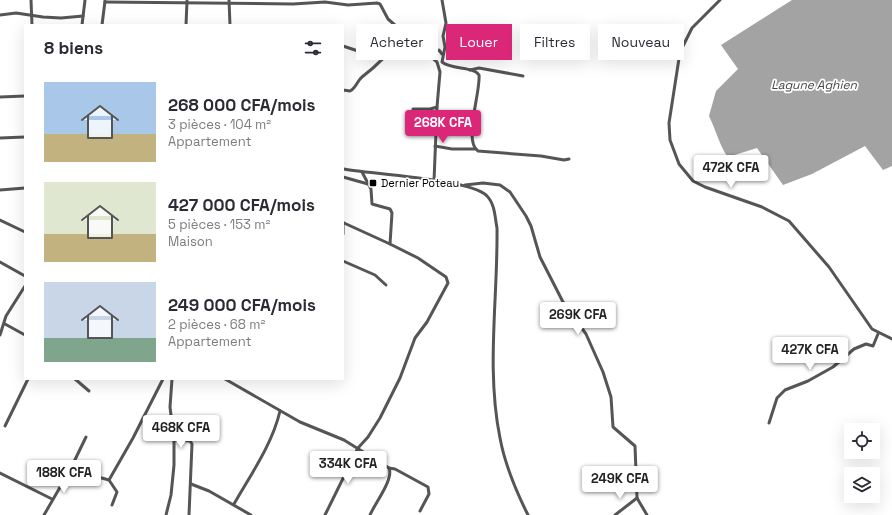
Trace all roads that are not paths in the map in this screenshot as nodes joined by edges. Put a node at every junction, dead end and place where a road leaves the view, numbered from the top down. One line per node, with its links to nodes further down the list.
1 (31, 0): 12 (street)
2 (85, 0): 13 (street)
3 (442, 0): 23 (street)
4 (720, 0): 58 (street)
5 (105, 1): 6 (street); 16 (street)
6 (187, 1): 7 (street); 17 (street)
7 (229, 1): 9 (street); 18 (street)
8 (325, 1): 10 (street); 19 (street)
9 (261, 2): 10 (street)
10 (293, 2)
11 (0, 14): 12 (street)
12 (32, 14): 13 (street); 14 (street)
13 (83, 16): 15 (street)
14 (32, 24)
15 (82, 24)
16 (102, 24)
17 (186, 24)
18 (230, 24)
19 (393, 24)
20 (344, 46): 21 (street)
21 (356, 50)
22 (438, 50): 23 (street)
23 (442, 54): 25 (street)
24 (382, 60): 29 (street)
25 (441, 60): 26 (street); 27 (street)
26 (437, 62): 32 (street)
27 (470, 70): 28 (street); 37 (street)
28 (523, 76)
29 (344, 90)
30 (24, 96): 31 (street)
31 (0, 97)
32 (438, 107): 33 (street); 36 (street)
33 (413, 109)
34 (24, 137): 35 (street)
35 (0, 138)
36 (435, 146): 37 (street); 42 (street)
37 (475, 149): 38 (street)
38 (569, 159)
39 (344, 169): 40 (street)
40 (362, 172): 42 (street); 43 (street)
41 (344, 177): 43 (street)
42 (434, 181): 44 (street)
43 (369, 184): 50 (street)
44 (462, 186): 78 (street); 89 (street)
45 (24, 188): 46 (street)
46 (0, 190)
47 (0, 220): 49 (street)
48 (344, 222): 50 (street)
49 (24, 232)
50 (390, 244): 72 (street)
51 (344, 261): 54 (street)
52 (0, 262): 53 (street)
53 (24, 275)
54 (386, 285)
55 (24, 288): 56 (street)
56 (5, 324): 57 (street); 59 (street)
57 (24, 334)
58 (878, 334): 60 (street); 68 (street)
59 (0, 335)
60 (892, 339)
61 (28, 380): 69 (street)
62 (76, 380): 66 (street)
63 (162, 380): 76 (street)
64 (172, 380): 71 (street)
65 (227, 380): 67 (street)
66 (88, 391)
67 (280, 411): 72 (street); 80 (street)
68 (768, 423)
69 (5, 426)
70 (86, 437): 73 (street)
71 (174, 440): 77 (street); 84 (street)
72 (358, 448): 74 (street); 87 (street)
73 (73, 466): 76 (street); 79 (street)
74 (389, 468): 82 (street); 88 (street)
75 (0, 473): 79 (street)
76 (109, 480): 81 (street)
77 (191, 484): 80 (street); 85 (street)
78 (637, 498): 90 (street); 91 (street)
79 (52, 499): 83 (street)
80 (234, 504): 86 (street)
81 (112, 505)
82 (420, 511)
83 (44, 515)
84 (166, 515)
85 (189, 515)
86 (251, 515)
87 (324, 515)
88 (370, 515)
89 (528, 515)
90 (615, 515)
91 (647, 515)

